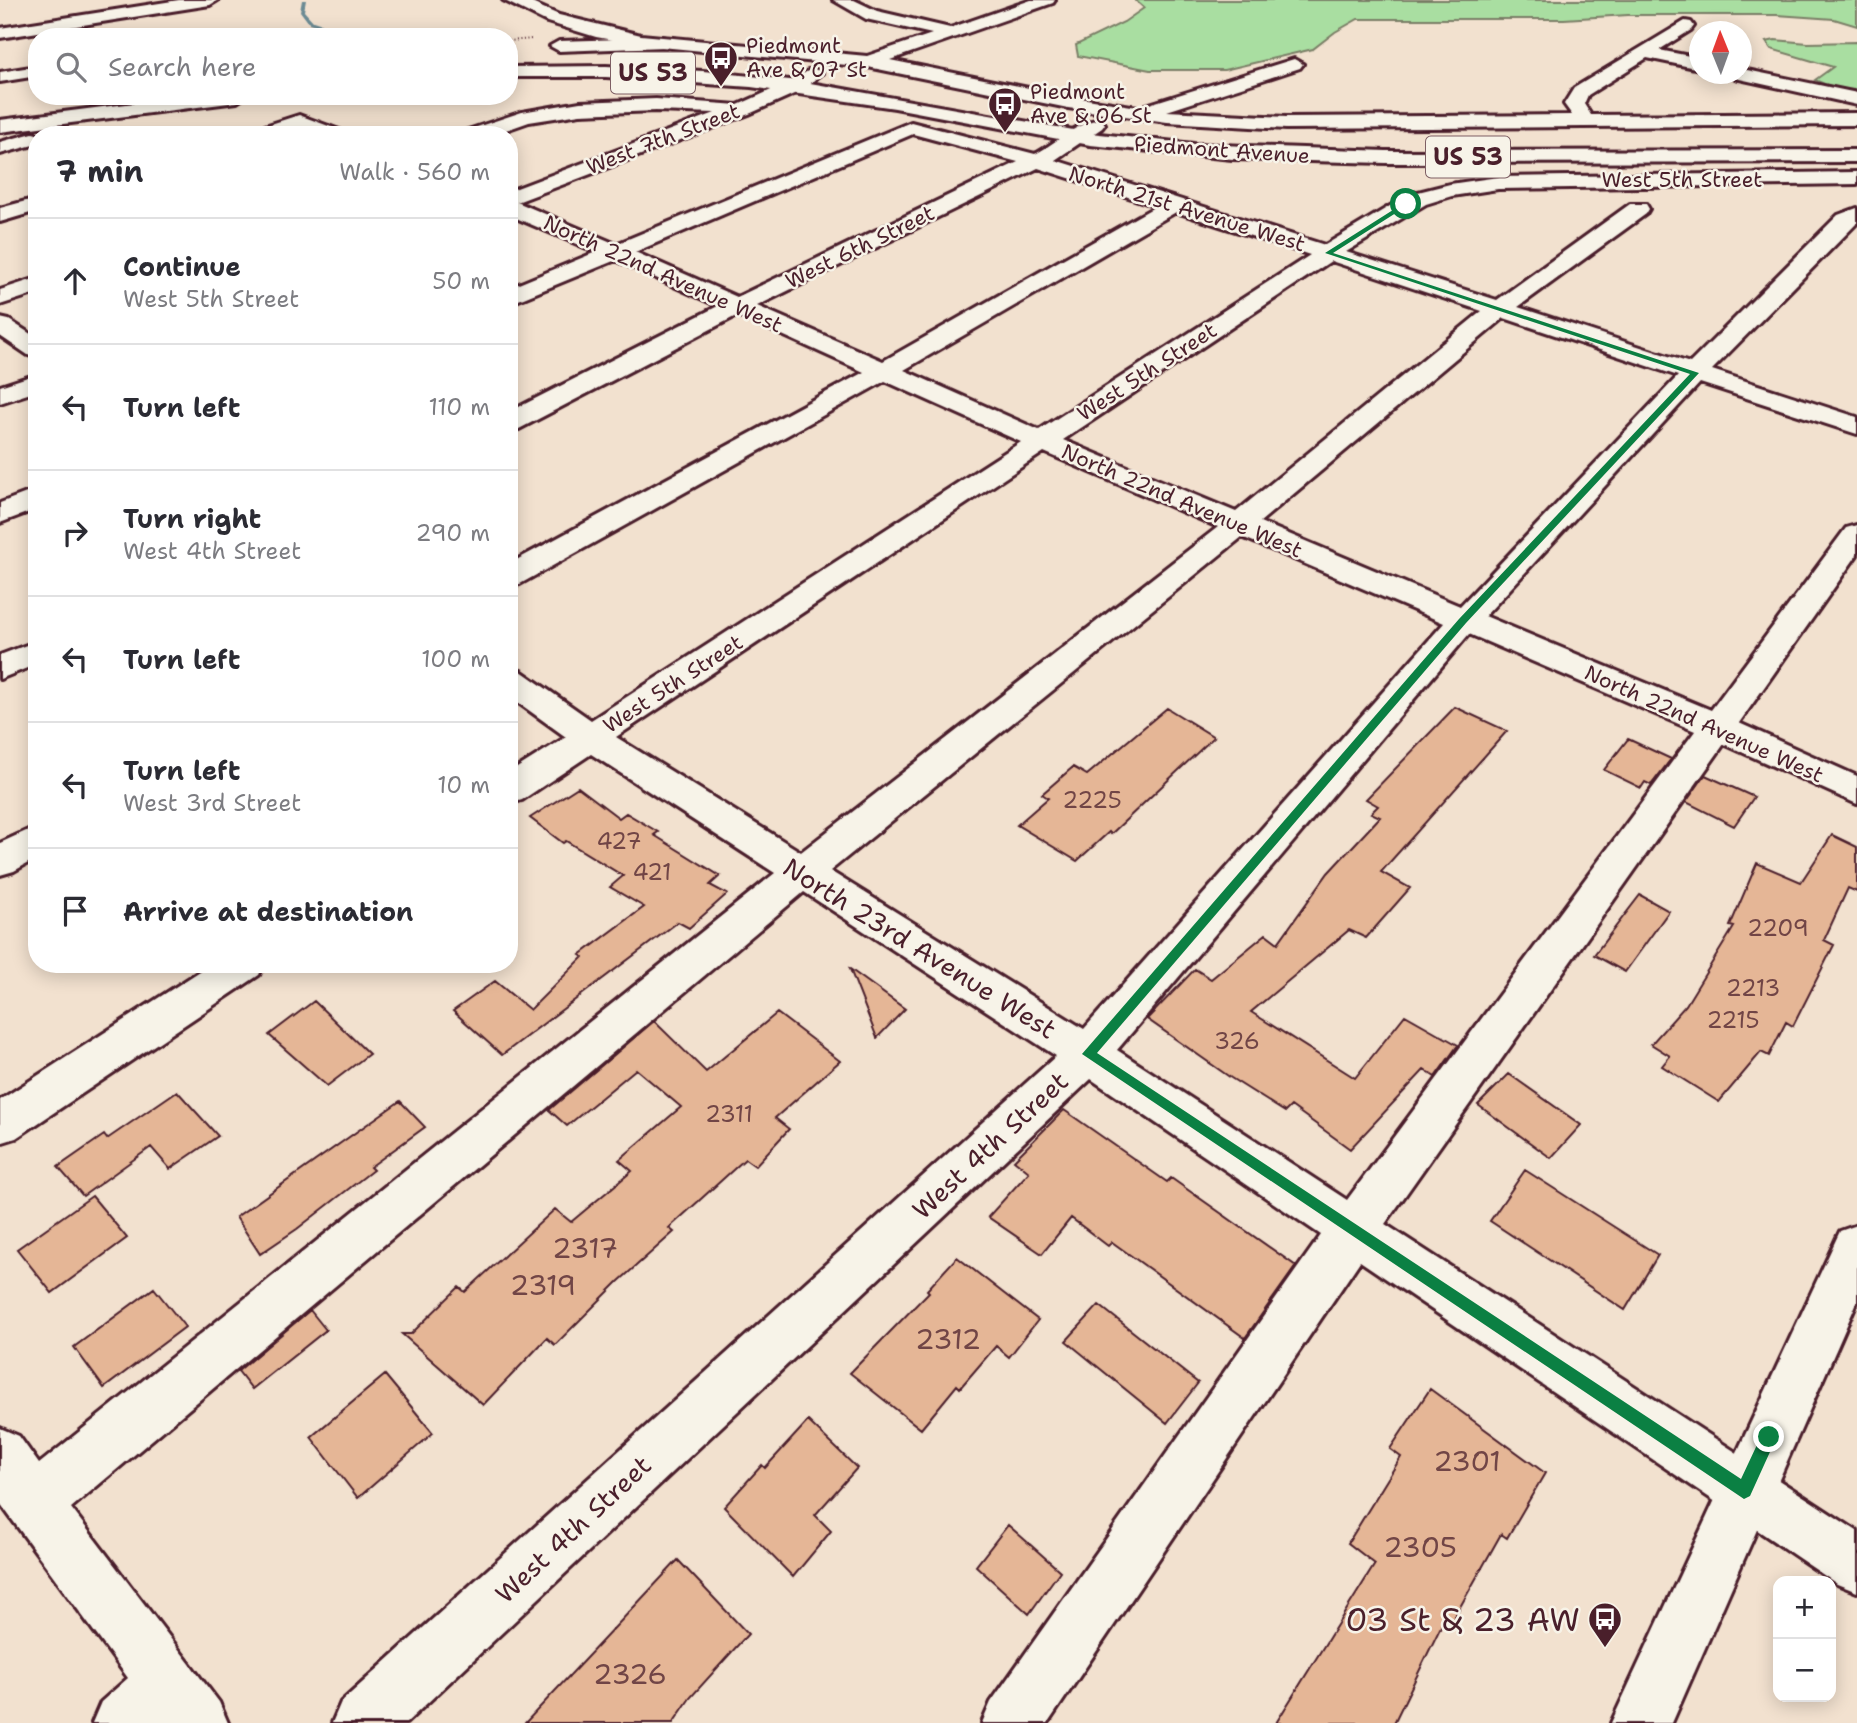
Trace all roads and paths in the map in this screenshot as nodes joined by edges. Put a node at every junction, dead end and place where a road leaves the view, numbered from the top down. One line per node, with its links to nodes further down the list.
1 (89, 0): 6 (main road)
2 (210, 0): 6 (main road)
3 (511, 0): 13 (main road)
4 (841, 0): 12 (main road)
5 (1047, 0): 12 (main road)
6 (104, 16): 9 (main road); 10 (main road)
7 (1685, 26): 15 (main road)
8 (28, 28): 11 (main road)
9 (31, 28)
10 (124, 28)
11 (0, 33)
12 (951, 33): 17 (main road)
13 (658, 43): 14 (main road); 17 (main road, Piedmont Avenue)
14 (544, 47)
15 (1643, 52): 18 (main road); 33 (main road)
16 (518, 60): 22 (main road, Piedmont Avenue / US 53)
17 (868, 62): 31 (main road, Piedmont Avenue)
18 (1689, 62)
19 (1294, 64): 31 (main road)
20 (28, 72): 24 (main road)
21 (518, 72): 25 (main road, Piedmont Avenue / US 53)
22 (813, 73): 25 (main road, West 7th Street); 38 (main road, Piedmont Avenue / US 53)
23 (1752, 76): 26 (main road)
24 (0, 77)
25 (796, 86): 29 (main road, West 7th Street); 38 (main road, Piedmont Avenue / US 53)
26 (1857, 100)
27 (57, 105): 30 (main road)
28 (166, 105): 34 (main road)
29 (742, 110): 37 (main road); 45 (main road, West 7th Street)
30 (0, 112)
31 (1141, 113): 33 (main road, Piedmont Avenue)
32 (1857, 119): 33 (main road, Piedmont Avenue)
33 (1586, 121)
34 (0, 126)
35 (284, 126): 36 (main road)
36 (312, 126)
37 (499, 126)
38 (1087, 130): 40 (main road, Piedmont Avenue / US 53); 42 (main road, Piedmont Avenue / US 53); 43 (main road, West 6th Street)
39 (28, 140): 41 (main road)
40 (1857, 144)
41 (0, 148)
42 (1857, 156)
43 (1036, 162): 46 (main road, North 21st Avenue West); 52 (main road, North 21st Avenue West); 57 (main road, West 6th Street)
44 (1857, 178): 53 (main road, West 5th Street)
45 (518, 195)
46 (1173, 205): 53 (main road, North 21st Avenue West); 61 (main road)
47 (28, 207): 50 (main road)
48 (1638, 209): 58 (main road)
49 (518, 211): 52 (main road, North 22nd Avenue West)
50 (0, 215)
51 (1857, 215): 62 (main road, West 4th Street)
52 (616, 252): 55 (main road, North 21st Avenue West); 57 (main road, North 22nd Avenue West)
53 (1328, 253): 58 (main road, North 21st Avenue West); 67 (main road, West 5th Street)
54 (28, 288): 56 (main road)
55 (518, 293)
56 (0, 298)
57 (737, 306): 61 (main road, North 22nd Avenue West); 65 (main road, West 6th Street)
58 (1500, 309): 62 (main road, North 21st Avenue West); 70 (main road)
59 (0, 325): 60 (main road)
60 (28, 344)
61 (884, 371): 67 (main road, North 22nd Avenue West); 72 (main road)
62 (1695, 373): 66 (main road, North 21st Avenue West); 73 (main road, West 4th Street)
63 (28, 385): 64 (main road)
64 (0, 395)
65 (518, 418)
66 (1857, 426)
67 (1041, 441): 70 (main road, North 22nd Avenue West); 78 (main road, West 5th Street)
68 (28, 502): 69 (main road)
69 (0, 513)
70 (1238, 525): 73 (main road, North 22nd Avenue West); 83 (main road)
71 (1857, 534): 77 (main road)
72 (518, 572)
73 (1462, 621): 77 (main road, North 22nd Avenue West); 85 (main road, West 4th Street)
74 (28, 655): 75 (main road)
75 (0, 668)
76 (518, 685): 78 (main road, North 23rd Avenue West)
77 (1716, 726): 80 (main road, North 22nd Avenue West); 87 (main road)
78 (592, 737): 79 (main road, West 5th Street); 83 (main road, North 23rd Avenue West)
79 (518, 785)
80 (1857, 791)
81 (28, 845): 82 (main road)
82 (0, 860)
83 (801, 873): 85 (main road, North 23rd Avenue West); 91 (main road)
84 (230, 973): 86 (main road)
85 (1088, 1054): 87 (main road, North 23rd Avenue West); 95 (main road, West 4th Street)
86 (0, 1124)
87 (1353, 1230): 90 (main road, North 23rd Avenue West); 96 (main road)
88 (1857, 1247): 90 (main road)
89 (0, 1455): 91 (main road)
90 (1744, 1491): 92 (main road, North 23rd Avenue West); 97 (main road)
91 (33, 1504): 93 (main road)
92 (1857, 1564)
93 (183, 1703): 94 (main road)
94 (122, 1723)
95 (362, 1723)
96 (1012, 1723)
97 (1641, 1723)

